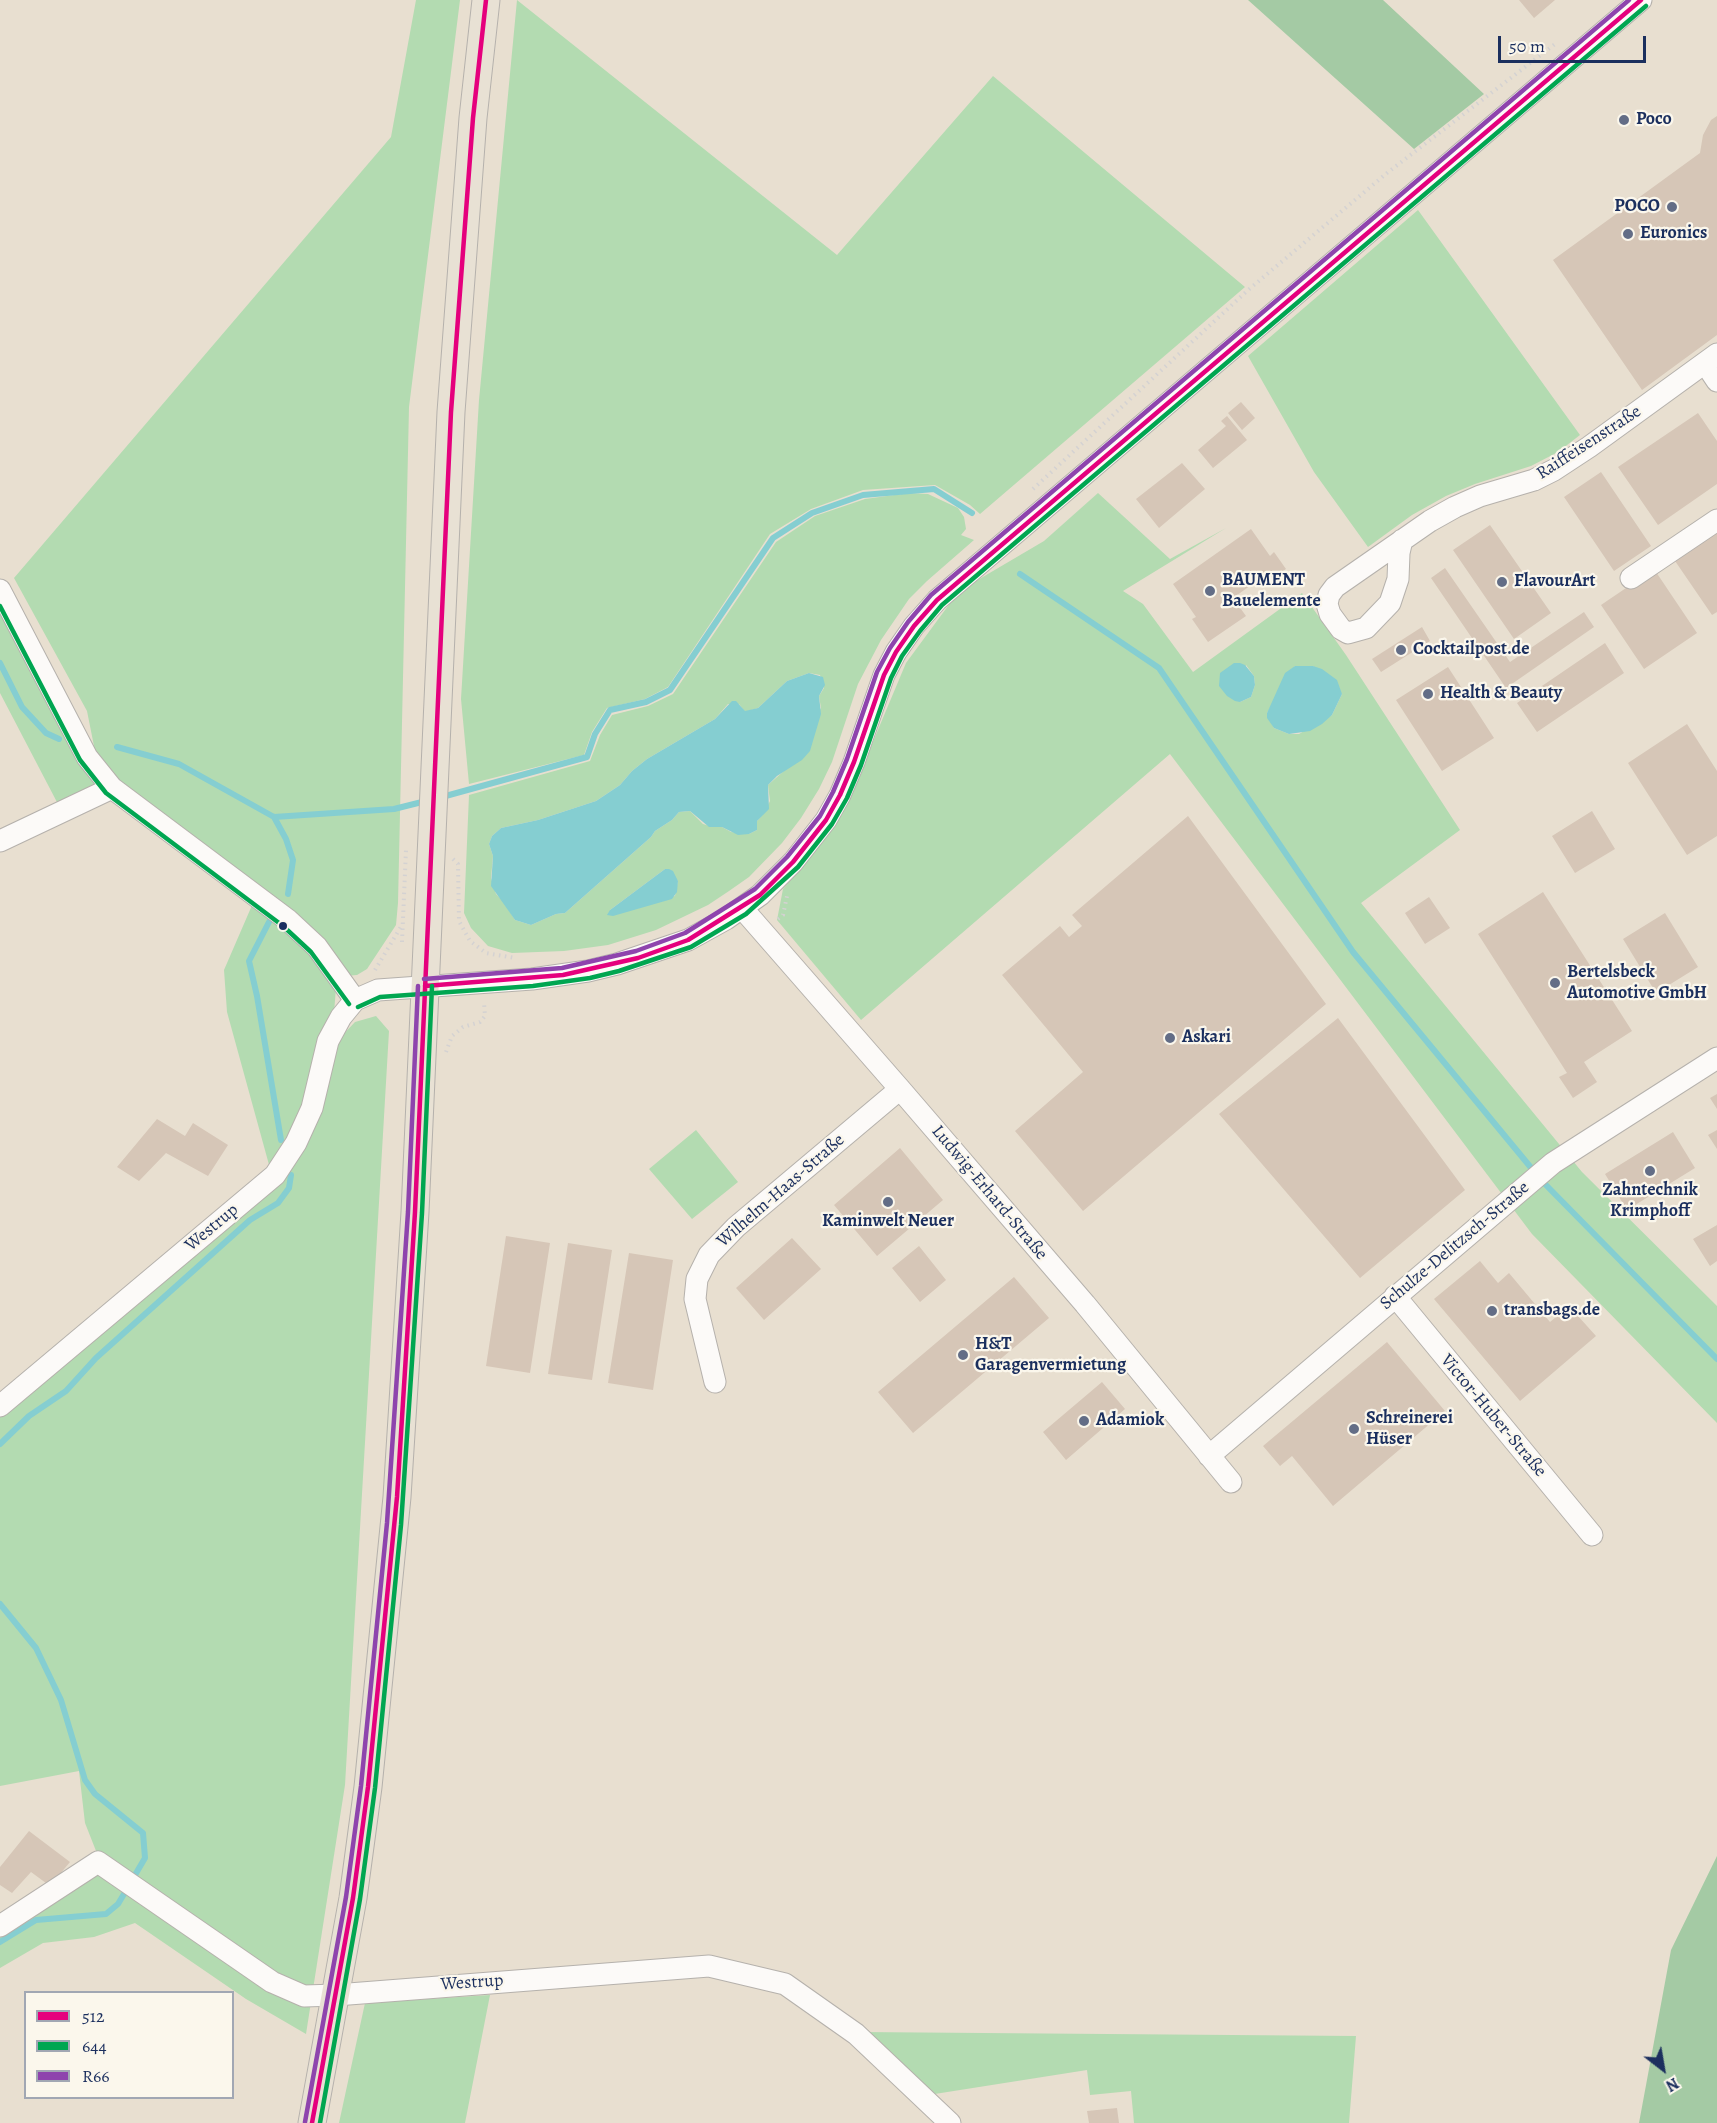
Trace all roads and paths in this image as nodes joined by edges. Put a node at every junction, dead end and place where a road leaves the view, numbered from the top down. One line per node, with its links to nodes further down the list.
1 (486, 0): 14 (main road)
2 (1641, 0): 11 (street)
3 (1713, 366): 5 (street, Raiffeisenstraße)
4 (1717, 520): 6 (street)
5 (1402, 540)
6 (1631, 578)
7 (0, 590): 8 (street)
8 (112, 788): 9 (street); 15 (street)
9 (0, 840)
10 (406, 857): 12 (path)
11 (742, 908): 14 (street); 17 (street, Ludwig-Erhard-Straße)
12 (402, 924): 13 (path); 15 (path)
13 (402, 946)
14 (425, 986): 15 (street); 25 (main road)
15 (355, 1000): 20 (street, Westrup)
16 (1717, 1058): 18 (street, Schulze-Delitzsch-Straße)
17 (900, 1089): 19 (street, Wilhelm-Haas-Straße); 21 (street, Ludwig-Erhard-Straße)
18 (1395, 1296): 21 (street, Schulze-Delitzsch-Straße); 23 (street, Victor-Huber-Straße)
19 (715, 1382)
20 (0, 1406)
21 (1209, 1456): 22 (street, Ludwig-Erhard-Straße)
22 (1231, 1482)
23 (1592, 1534)
24 (0, 1926): 25 (street, Westrup)
25 (336, 1995): 26 (main road); 27 (street, Westrup)
26 (312, 2123)
27 (950, 2123)

